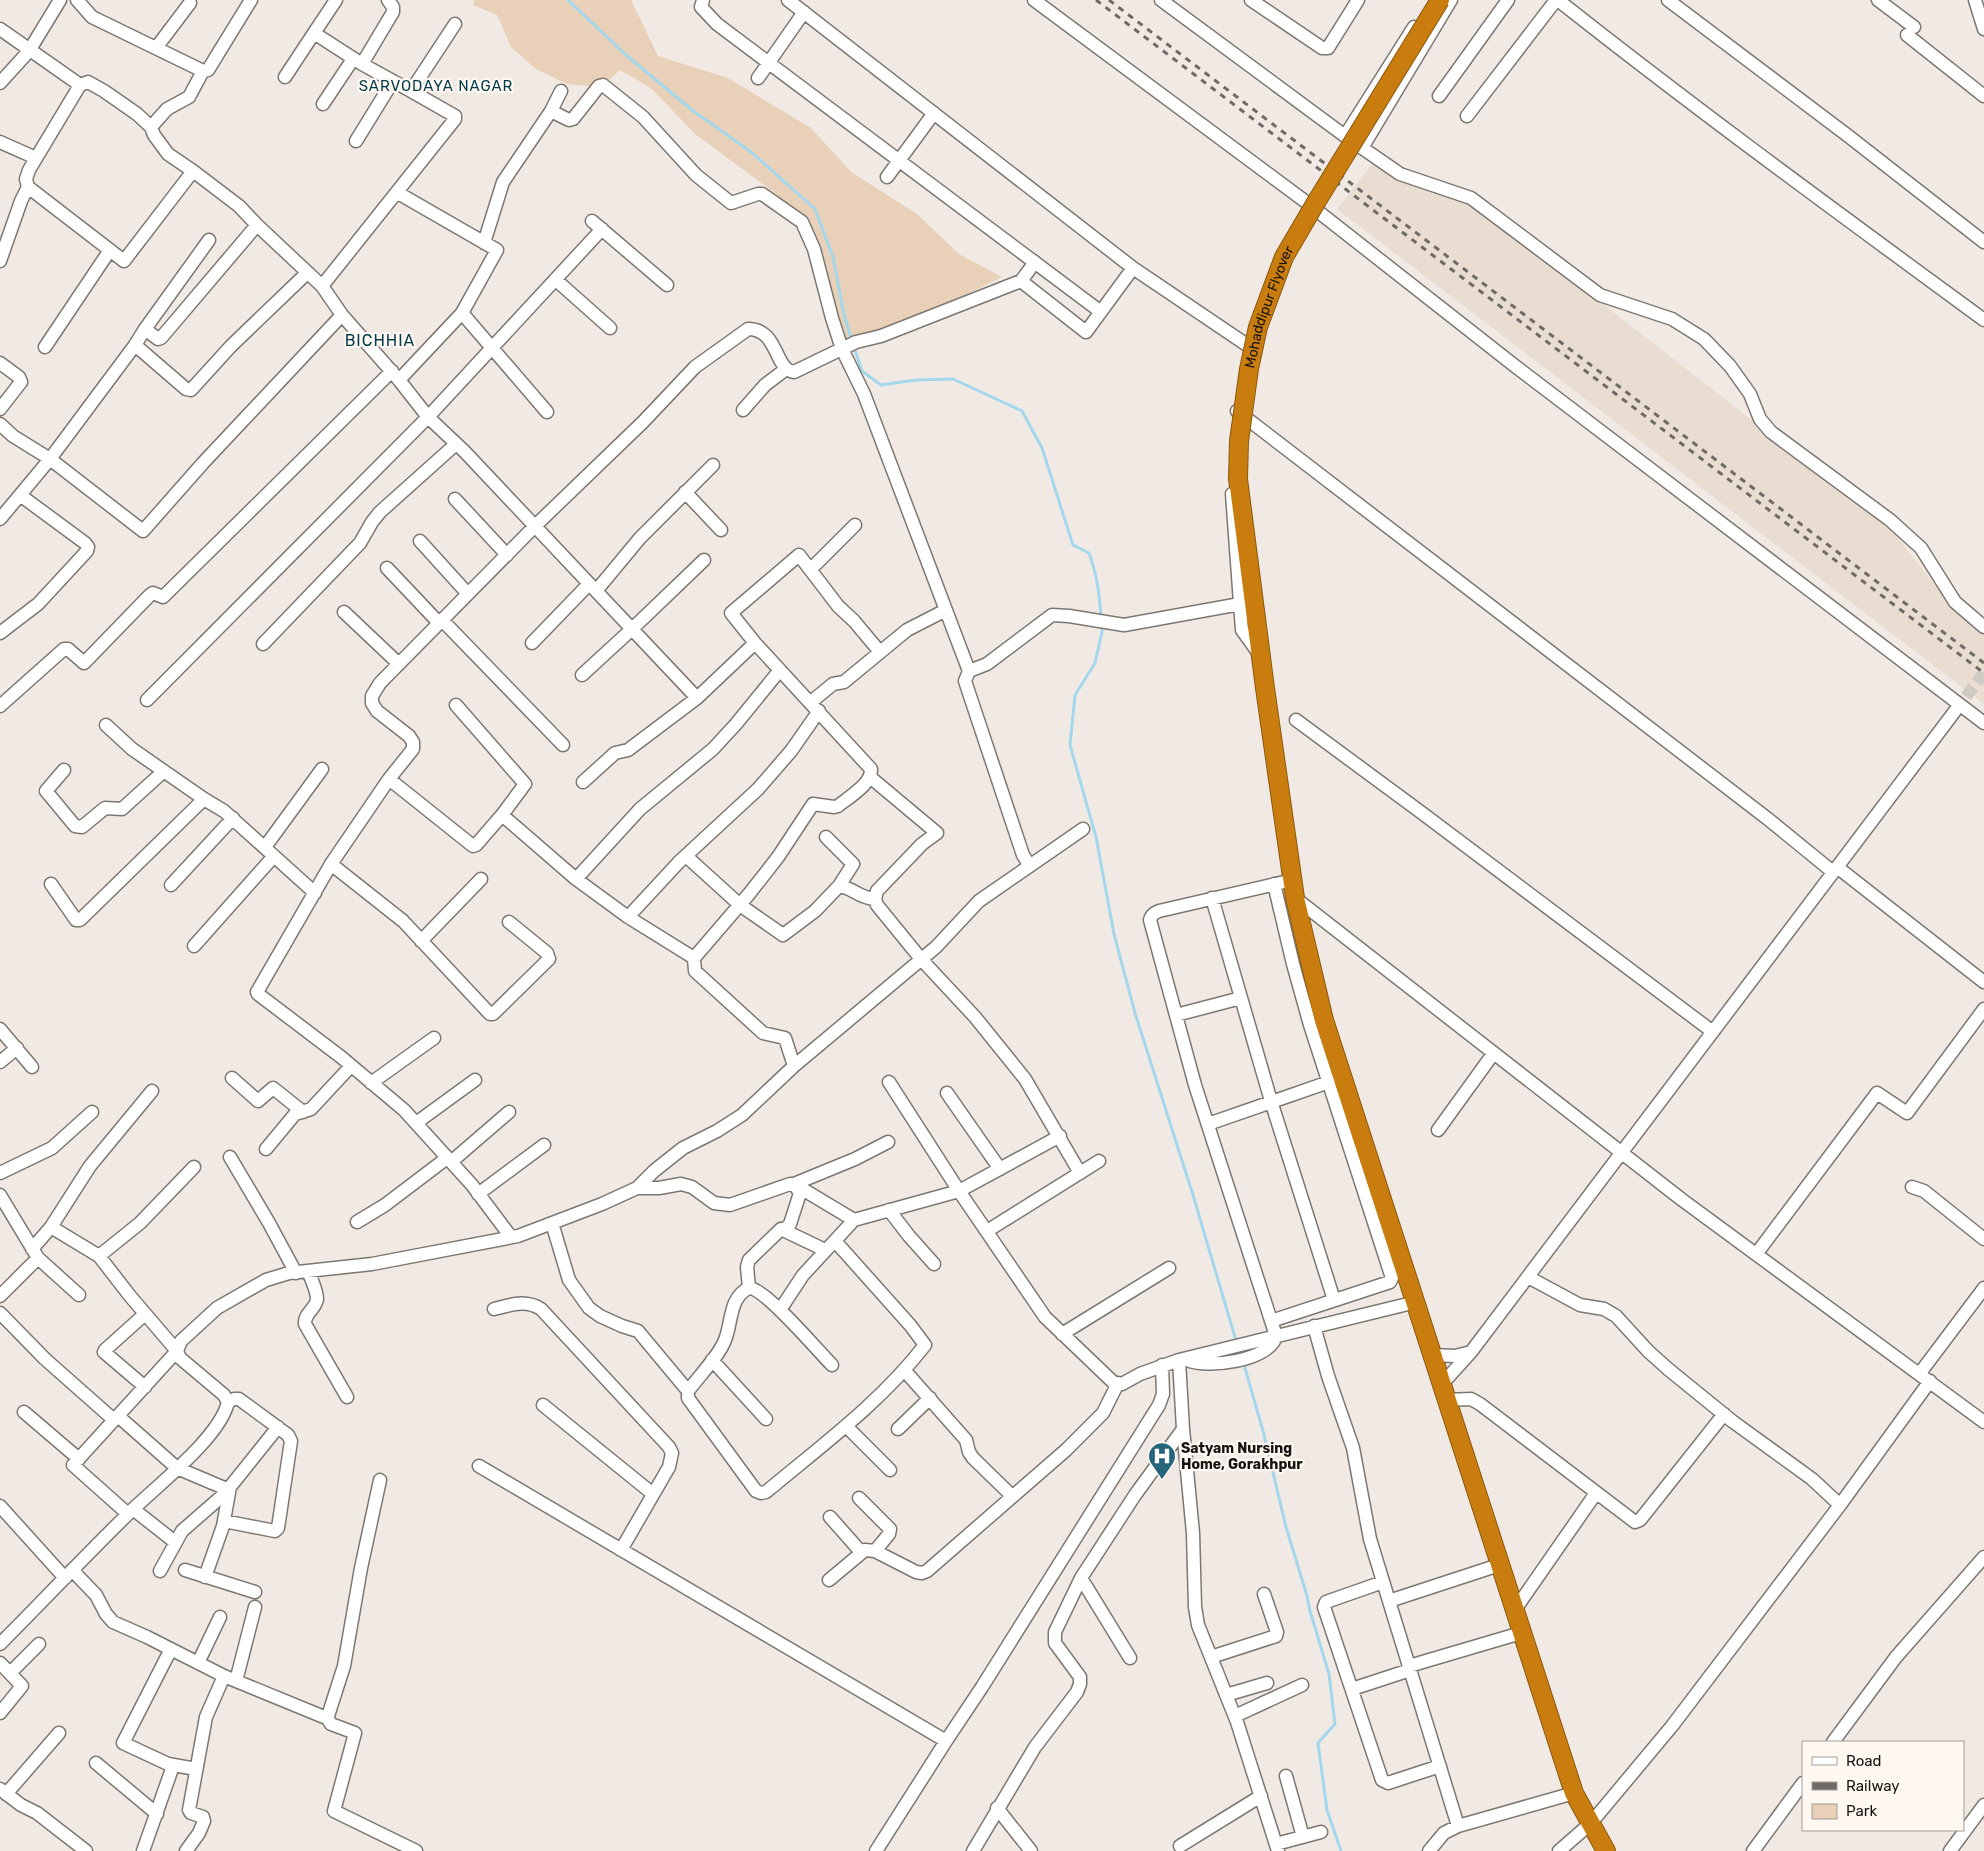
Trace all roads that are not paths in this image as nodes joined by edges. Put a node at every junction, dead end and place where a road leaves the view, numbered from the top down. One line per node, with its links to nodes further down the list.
1 (60, 0): 27 (street)
2 (77, 0): 26 (street)
3 (251, 0): 30 (street)
4 (336, 0): 25 (street)
5 (388, 0): 28 (street)
6 (703, 0): 29 (street)
7 (788, 0): 21 (street)
8 (1034, 0): 57 (street)
9 (1161, 0): 45 (street)
10 (1251, 0): 11 (street)
11 (1358, 0)
12 (1430, 0): 45 (street)
13 (1440, 0): 121 (highway, Mohaddipur Flyover, bridge)
14 (1451, 0): 48 (street)
15 (1508, 0): 38 (street)
16 (1557, 0): 43 (street); 76 (street)
17 (1668, 0): 62 (street)
18 (1878, 0): 39 (street)
19 (1975, 0): 24 (street)
20 (190, 3): 26 (street)
21 (804, 12): 29 (street); 42 (street)
22 (455, 24): 36 (street)
23 (0, 29): 27 (street)
24 (1984, 29)
25 (314, 33): 28 (street); 31 (street)
26 (156, 48): 30 (street)
27 (29, 51): 34 (street); 35 (street)
28 (358, 61): 33 (street); 40 (street)
29 (768, 63): 32 (street); 50 (street)
30 (203, 72): 44 (street)
31 (285, 77)
32 (758, 78)
33 (393, 81): 36 (street); 46 (street)
34 (0, 83)
35 (80, 85): 44 (street); 49 (street)
36 (411, 91): 55 (street)
37 (561, 91): 41 (street)
38 (1439, 96)
39 (1984, 96)
40 (323, 104)
41 (551, 111): 63 (street); 81 (street)
42 (934, 113): 50 (street); 67 (street)
43 (1467, 116)
44 (151, 127): 52 (street)
45 (1345, 136): 48 (street)
46 (356, 141)
47 (0, 142): 49 (street)
48 (1362, 148): 114 (street)
49 (36, 158): 54 (street)
50 (899, 160): 53 (street); 66 (street)
51 (1346, 163): 56 (street)
52 (194, 171): 59 (street); 64 (street)
53 (887, 177)
54 (28, 187): 64 (street); 65 (street)
55 (398, 192): 63 (street); 72 (street)
56 (1325, 195)
57 (1308, 203): 79 (street); 133 (street)
58 (592, 221): 60 (street)
59 (257, 226): 68 (street); 78 (street)
60 (602, 229): 69 (street); 71 (street)
61 (209, 240): 78 (street)
62 (1984, 242)
63 (484, 243): 74 (street)
64 (110, 250): 82 (street)
65 (0, 261)
66 (1035, 262): 70 (street); 73 (street)
67 (1133, 268): 73 (street); 79 (street)
68 (308, 273): 72 (street); 80 (street)
69 (556, 280): 77 (street); 83 (street)
70 (1021, 281): 73 (street); 81 (street)
71 (667, 285)
72 (322, 286): 75 (street)
73 (1101, 312)
74 (462, 313): 83 (street); 86 (street)
75 (342, 315): 86 (street); 94 (street)
76 (1984, 320)
77 (610, 328)
78 (145, 329): 80 (street)
79 (1247, 344): 89 (street)
80 (135, 345): 94 (street)
81 (848, 346): 85 (street); 111 (street)
82 (45, 347)
83 (493, 348): 90 (street); 91 (street)
84 (0, 363): 87 (street)
85 (786, 369): 88 (street); 101 (street)
86 (396, 375): 91 (street); 129 (street)
87 (0, 409)
88 (744, 410)
89 (1235, 410): 110 (street); 151 (street)
90 (547, 412)
91 (428, 417): 93 (street); 127 (street)
92 (0, 424): 94 (street)
93 (456, 444): 101 (street); 119 (street)
94 (50, 459): 97 (street)
95 (713, 465): 96 (street)
96 (684, 492): 102 (street); 108 (street)
97 (20, 495): 99 (street); 116 (street)
98 (456, 500): 104 (street)
99 (0, 519)
100 (855, 525): 107 (street)
101 (535, 526): 104 (street); 108 (street)
102 (721, 530)
103 (420, 541): 109 (street)
104 (507, 554): 109 (street)
105 (704, 560): 115 (street)
106 (387, 568): 113 (street)
107 (811, 570): 118 (street); 120 (street)
108 (592, 588): 115 (street); 117 (street)
109 (468, 594): 113 (street)
110 (1240, 604): 121 (street); 124 (street)
111 (946, 610): 120 (street); 124 (street)
112 (344, 612): 122 (street)
113 (441, 622): 122 (street); 135 (street)
114 (1984, 627)
115 (632, 629): 125 (street); 126 (street)
116 (0, 633)
117 (532, 643)
118 (755, 643): 123 (street); 126 (street)
119 (263, 644)
120 (880, 652): 130 (street)
121 (1260, 655): 154 (highway, Mohaddipur Flyover)
122 (399, 664): 140 (street)
123 (780, 670): 130 (street); 153 (street)
124 (969, 671): 150 (street)
125 (582, 675)
126 (697, 698): 141 (street)
127 (147, 700)
128 (456, 705): 143 (street)
129 (0, 706)
130 (815, 707): 139 (street); 148 (street)
131 (1955, 711): 151 (street)
132 (1296, 720): 175 (street)
133 (1984, 723)
134 (106, 725): 138 (street)
135 (563, 745)
136 (322, 769): 147 (street)
137 (64, 770): 138 (street)
138 (164, 771): 142 (street)
139 (870, 777): 162 (street); 163 (street)
140 (389, 779): 143 (street); 149 (street)
141 (583, 782)
142 (204, 799): 144 (street); 155 (street)
143 (502, 815): 153 (street)
144 (233, 818): 147 (street); 156 (street)
145 (1083, 829): 150 (street)
146 (826, 837): 158 (street)
147 (270, 852): 159 (street); 167 (street)
148 (686, 856): 163 (street); 164 (street)
149 (331, 864): 159 (street); 166 (street)
150 (1030, 866): 169 (street)
151 (1834, 870): 170 (street); 175 (street)
152 (480, 879): 166 (street)
153 (576, 879): 164 (street)
154 (1293, 880): 157 (street); 161 (highway, Mohaddipur Flyover)
155 (51, 884)
156 (171, 884)
157 (1274, 884): 160 (street); 187 (street)
158 (840, 886): 162 (street); 163 (street)
159 (315, 893): 180 (street)
160 (1212, 898): 171 (street); 173 (street)
161 (1295, 898): 178 (street); 209 (highway, Mohaddipur Flyover)
162 (875, 899): 169 (street)
163 (740, 905): 168 (street)
164 (628, 917): 168 (street)
165 (509, 922): 166 (street)
166 (421, 941)
167 (194, 946)
168 (694, 958): 181 (street)
169 (921, 959): 181 (street); 197 (street)
170 (1984, 982)
171 (1241, 998): 173 (street); 190 (street)
172 (1983, 1013): 227 (street)
173 (1176, 1015): 195 (street)
174 (0, 1029): 177 (street)
175 (1713, 1032): 201 (street)
176 (434, 1038): 185 (street)
177 (17, 1048): 179 (street); 182 (street)
178 (1493, 1054): 196 (street); 201 (street)
179 (0, 1062)
180 (351, 1066): 185 (street); 192 (street)
181 (794, 1066): 212 (street)
182 (32, 1067)
183 (232, 1078): 192 (street)
184 (475, 1080): 194 (street)
185 (371, 1082): 194 (street)
186 (889, 1082): 213 (street)
187 (1329, 1082): 190 (street); 209 (street)
188 (152, 1091): 220 (street)
189 (946, 1093): 206 (street)
190 (1271, 1101): 195 (street); 238 (street)
191 (92, 1112): 207 (street)
192 (303, 1112): 200 (street)
193 (509, 1112): 203 (street)
194 (416, 1123): 203 (street)
195 (1208, 1124): 244 (street)
196 (1438, 1130)
197 (1060, 1136): 206 (street); 208 (street)
198 (888, 1142): 210 (street)
199 (544, 1145): 214 (street)
200 (266, 1149)
201 (1622, 1153): 227 (street); 233 (street)
202 (230, 1157): 232 (street)
203 (449, 1160): 214 (street); 218 (street)
204 (1099, 1161): 208 (street)
205 (194, 1167): 229 (street)
206 (1000, 1169): 213 (street)
207 (0, 1173)
208 (1080, 1173): 222 (street)
209 (1368, 1181): 238 (street); 239 (highway, Mohaddipur Flyover)
210 (794, 1184): 212 (street); 217 (street); 221 (street)
211 (1912, 1187): 224 (street)
212 (637, 1188): 219 (street)
213 (959, 1191): 216 (street); 222 (street)
214 (478, 1194): 223 (street)
215 (0, 1195): 228 (street)
216 (889, 1210): 217 (street); 230 (street)
217 (854, 1220): 225 (street)
218 (357, 1222)
219 (552, 1223): 223 (street); 260 (street)
220 (51, 1227): 228 (street); 229 (street)
221 (784, 1230): 226 (street); 234 (street)
222 (987, 1232): 246 (street)
223 (510, 1237): 232 (street)
224 (1984, 1238)
225 (835, 1241): 226 (street); 255 (street)
226 (826, 1250): 241 (street)
227 (1757, 1253): 256 (street)
228 (35, 1254): 236 (street); 237 (street)
229 (99, 1256): 243 (street)
230 (934, 1264)
231 (1169, 1268): 246 (street)
232 (302, 1272): 248 (street); 262 (street)
233 (1528, 1277): 249 (street); 267 (street)
234 (749, 1288): 241 (street); 251 (street)
235 (1984, 1288): 256 (street)
236 (79, 1295)
237 (0, 1296)
238 (1334, 1300): 244 (street)
239 (1416, 1302): 245 (street); 250 (highway, Mohaddipur Flyover)
240 (494, 1309): 282 (street)
241 (780, 1310): 253 (street)
242 (0, 1313): 268 (street)
243 (145, 1314): 248 (street); 259 (street)
244 (1271, 1321): 247 (street)
245 (1314, 1326): 247 (street); 302 (street)
246 (1062, 1334): 258 (street)
247 (1276, 1336): 252 (street); 252 (street)
248 (177, 1351): 259 (street); 264 (street)
249 (1471, 1352): 250 (street); 261 (street)
250 (1433, 1355): 261 (highway, Mohaddipur Flyover)
251 (712, 1360): 260 (street); 269 (street)
252 (1182, 1360): 254 (street); 273 (street)
253 (832, 1365)
254 (1162, 1366): 258 (street); 329 (street)
255 (905, 1371): 263 (street); 271 (street)
256 (1920, 1373): 257 (street)
257 (1930, 1381): 270 (street); 285 (street)
258 (1118, 1384): 283 (street)
259 (145, 1387): 268 (street)
260 (688, 1391): 271 (street)
261 (1444, 1392): 281 (street); 295 (highway, Mohaddipur Flyover)
262 (347, 1397)
263 (930, 1398): 274 (street); 283 (street)
264 (228, 1402): 272 (street); 277 (street)
265 (543, 1405): 282 (street)
266 (24, 1412): 275 (street)
267 (1724, 1414): 281 (street); 285 (street)
268 (116, 1418): 275 (street); 277 (street)
269 (766, 1419)
270 (1984, 1422)
271 (846, 1426): 278 (street)
272 (278, 1427): 280 (street); 289 (street)
273 (1183, 1428): 300 (street); 314 (street)
274 (898, 1429)
275 (79, 1459): 286 (street)
276 (479, 1466): 291 (street)
277 (177, 1468): 280 (street); 286 (street)
278 (890, 1470)
279 (380, 1480): 326 (street)
280 (229, 1490): 289 (street); 290 (street)
281 (1596, 1493): 307 (street)
282 (653, 1494): 291 (street)
283 (1012, 1496): 292 (street)
284 (859, 1498): 292 (street)
285 (1840, 1505): 346 (street)
286 (131, 1511): 290 (street); 298 (street)
287 (2, 1512): 298 (street)
288 (830, 1517): 293 (street)
289 (224, 1521): 299 (street)
290 (175, 1542): 297 (street)
291 (621, 1550): 329 (street)
292 (874, 1551): 293 (street)
293 (861, 1552): 301 (street)
294 (1984, 1557): 330 (street)
295 (1499, 1565): 305 (street); 307 (highway, Mohaddipur Flyover)
296 (184, 1570): 299 (street)
297 (160, 1571)
298 (69, 1574): 310 (street); 312 (street)
299 (206, 1577): 303 (street)
300 (1081, 1578): 313 (street); 341 (street)
301 (829, 1580)
302 (1383, 1582): 305 (street); 323 (street)
303 (255, 1592)
304 (1264, 1594): 314 (street)
305 (1389, 1601): 317 (street)
306 (254, 1607): 320 (street)
307 (1514, 1611): 309 (highway, Mohaddipur Flyover)
308 (220, 1617): 316 (street)
309 (1521, 1634): 317 (street); 338 (highway, Mohaddipur Flyover)
310 (0, 1644)
311 (39, 1644): 318 (street)
312 (171, 1649): 316 (street); 332 (street)
313 (1130, 1658)
314 (1211, 1658): 324 (street)
315 (0, 1663): 318 (street)
316 (198, 1663): 319 (street)
317 (1409, 1668): 323 (street); 333 (street)
318 (10, 1673): 325 (street)
319 (224, 1676): 320 (street); 334 (street)
320 (236, 1681): 326 (street)
321 (1266, 1683): 324 (street)
322 (1302, 1685): 327 (street)
323 (1352, 1690): 333 (street)
324 (1226, 1695): 327 (street)
325 (0, 1713)
326 (326, 1716): 352 (street)
327 (1235, 1716): 339 (street)
328 (59, 1732): 337 (street)
329 (946, 1741): 353 (street)
330 (1834, 1741)
331 (96, 1762): 342 (street)
332 (172, 1766): 334 (street); 342 (street)
333 (1440, 1766): 343 (street)
334 (196, 1769): 351 (street)
335 (1286, 1776): 345 (street)
336 (1802, 1783): 358 (street)
337 (3, 1791): 349 (street)
338 (1574, 1793): 343 (street); 346 (highway, Mohaddipur Flyover)
339 (1261, 1796): 347 (street); 348 (street)
340 (1984, 1805): 359 (street)
341 (997, 1808): 354 (street); 355 (street)
342 (157, 1814): 350 (street)
343 (1458, 1826): 356 (street)
344 (1321, 1832): 345 (street)
345 (1303, 1837): 348 (street)
346 (1598, 1841): 357 (street)
347 (1180, 1846)
348 (1277, 1847)
349 (86, 1851)
350 (143, 1851)
351 (186, 1851)
352 (416, 1851)
353 (876, 1851)
354 (973, 1851)
355 (1031, 1851)
356 (1429, 1851)
357 (1558, 1851)
358 (1753, 1851)
359 (1950, 1851)

